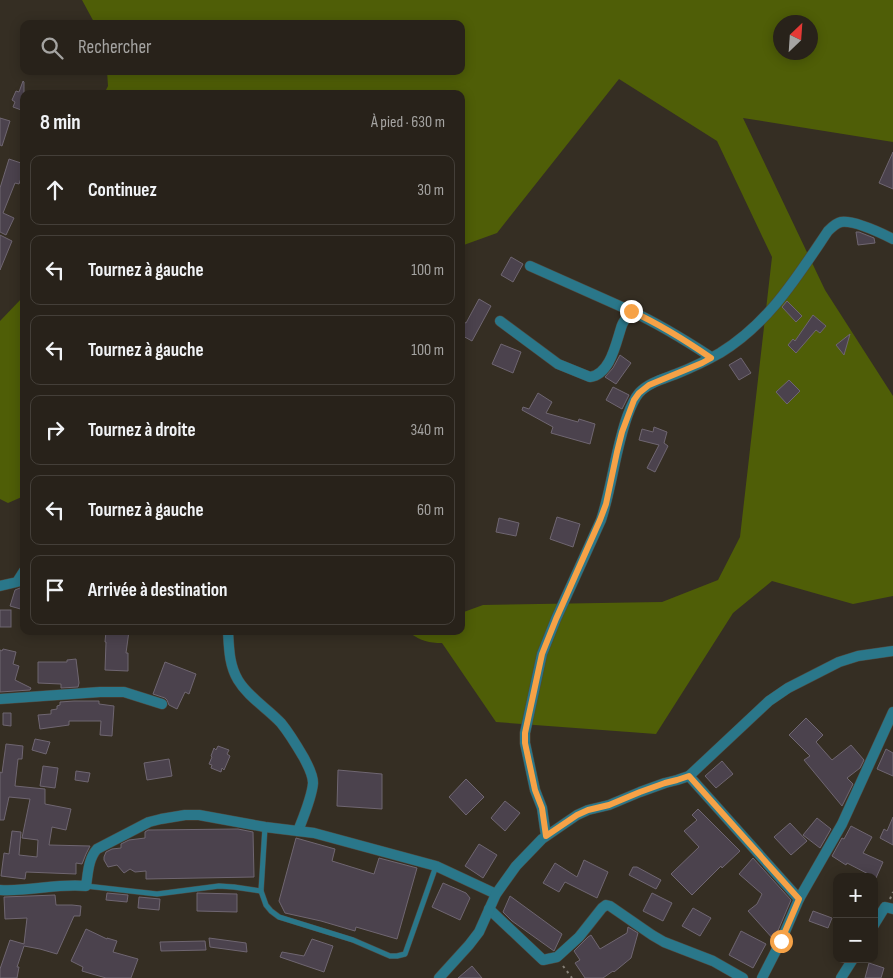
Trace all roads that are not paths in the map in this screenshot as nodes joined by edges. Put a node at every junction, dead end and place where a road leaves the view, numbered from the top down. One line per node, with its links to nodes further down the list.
1 (893, 240): 5 (street)
2 (530, 266): 3 (street)
3 (631, 311): 4 (street); 5 (street)
4 (500, 321)
5 (711, 358): 16 (street)
6 (20, 577): 7 (street)
7 (0, 586)
8 (228, 635): 15 (street)
9 (893, 651): 13 (street)
10 (0, 699): 11 (street)
11 (162, 704)
12 (893, 712): 22 (street)
13 (689, 776): 16 (street); 22 (street)
14 (265, 827): 15 (street); 18 (street); 20 (lane)
15 (298, 831): 17 (street)
16 (546, 836): 21 (street)
17 (436, 866): 20 (lane); 21 (street)
18 (86, 886): 19 (street); 20 (lane)
19 (0, 890)
20 (261, 890)
21 (496, 894): 23 (street)
22 (799, 899): 29 (street)
23 (489, 909): 27 (street); 28 (street)
24 (893, 909): 25 (street)
25 (878, 918)
26 (850, 963): 30 (street)
27 (439, 978)
28 (743, 978)
29 (762, 978)
30 (841, 978)

